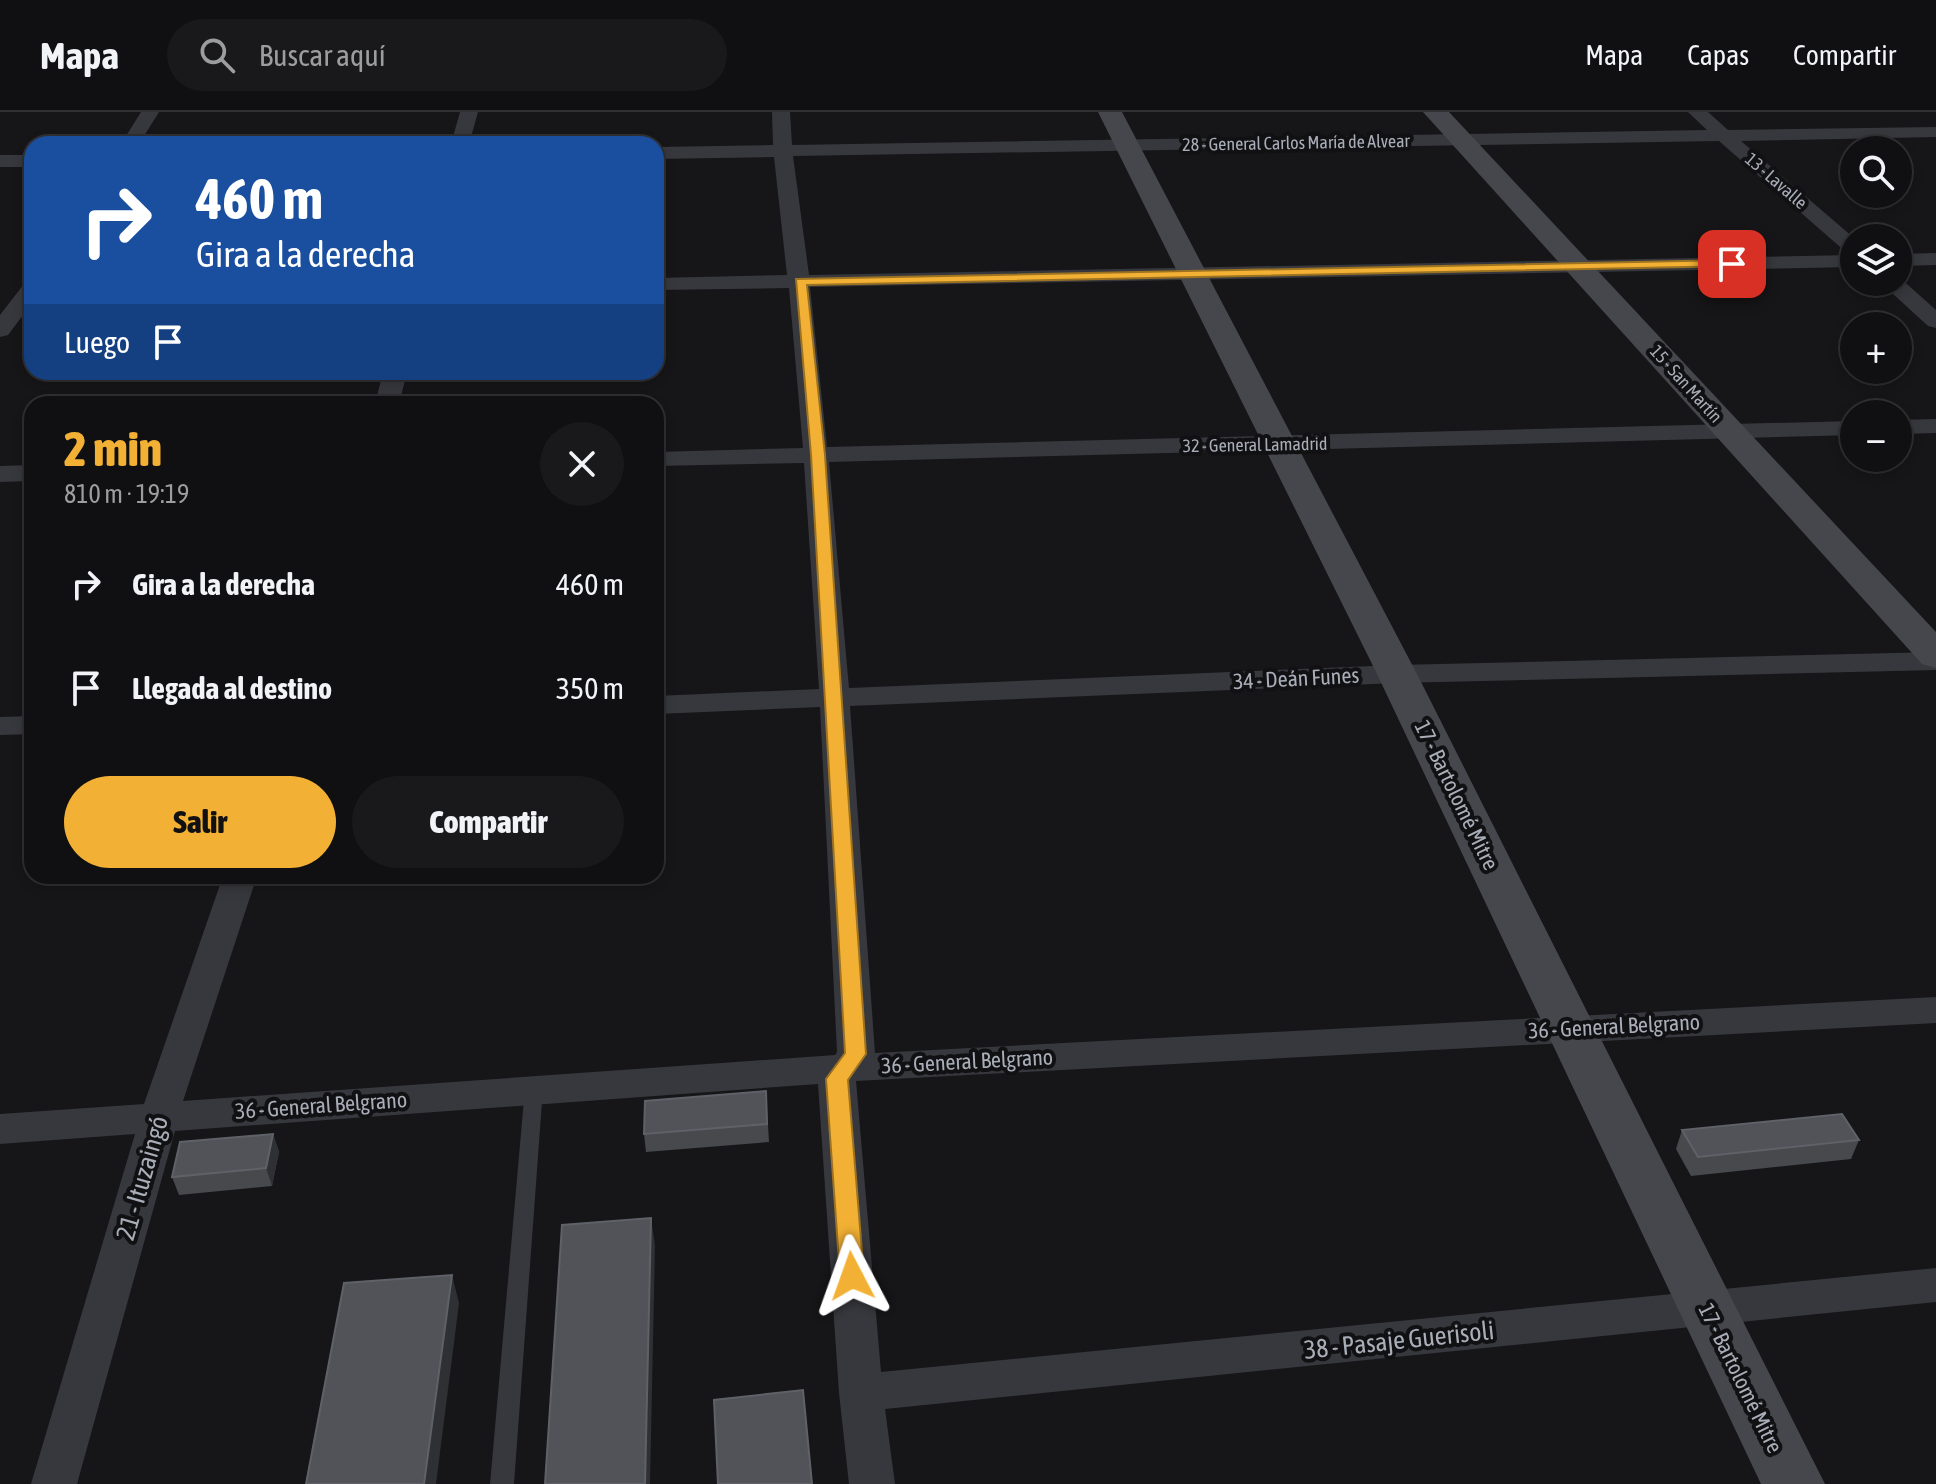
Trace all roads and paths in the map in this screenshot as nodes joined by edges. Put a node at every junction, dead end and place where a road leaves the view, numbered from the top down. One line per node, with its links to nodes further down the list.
1 (150, 112): 8 (street)
2 (469, 112): 9 (street)
3 (781, 112): 12 (street)
4 (1435, 112): 11 (street, 15 - San Martín)
5 (1697, 112): 10 (street, 13 - Lavalle)
6 (1118, 129): 11 (street, 28 - General Carlos María de Alvear); 12 (street, 28 - General Carlos María de Alvear); 21 (street, 17 - Bartolomé Mitre)
7 (1936, 132): 10 (street, 28 - General Carlos María de Alvear)
8 (135, 136)
9 (462, 136)
10 (1724, 136): 11 (street, 28 - General Carlos María de Alvear); 16 (street, 13 - Lavalle)
11 (1461, 140): 20 (street, 15 - San Martín)
12 (783, 152): 13 (street, 28 - General Carlos María de Alvear); 22 (street)
13 (664, 153)
14 (0, 161): 15 (street)
15 (24, 161)
16 (1840, 237)
17 (1936, 259): 18 (street)
18 (1912, 260)
19 (1840, 261): 20 (street)
20 (1579, 267): 21 (street); 33 (street, 15 - San Martín)
21 (1193, 274): 22 (street); 34 (street, 17 - Bartolomé Mitre)
22 (801, 281): 23 (street); 35 (street)
23 (664, 284)
24 (24, 294): 25 (street)
25 (0, 296)
26 (1907, 296): 28 (street)
27 (24, 300): 29 (street)
28 (1936, 321)
29 (0, 330)
30 (1936, 426): 31 (street)
31 (1912, 427)
32 (1840, 428): 33 (street, 32 - General Lamadrid)
33 (1728, 431): 34 (street, 32 - General Lamadrid); 39 (street, 15 - San Martín)
34 (1280, 445): 35 (street, 32 - General Lamadrid); 40 (street, 17 - Bartolomé Mitre)
35 (818, 455): 36 (street, 32 - General Lamadrid); 41 (street)
36 (664, 459)
37 (24, 473): 38 (street)
38 (0, 474)
39 (1936, 659): 40 (street, 34 - Deán Funes)
40 (1397, 674): 41 (street, 34 - Deán Funes); 47 (street, 17 - Bartolomé Mitre)
41 (835, 699): 42 (street, 34 - Deán Funes); 48 (street)
42 (664, 705)
43 (24, 725): 44 (street)
44 (0, 726)
45 (237, 884): 50 (street, 21 - Ituzaingó)
46 (1936, 1010): 47 (street, 36 - General Belgrano)
47 (1570, 1028): 48 (street, 36 - General Belgrano); 53 (street, 17 - Bartolomé Mitre)
48 (846, 1068): 49 (street, 36 - General Belgrano); 54 (street)
49 (534, 1088): 50 (street, 36 - General Belgrano); 56 (lane)
50 (159, 1117): 51 (street, 36 - General Belgrano); 55 (street, 21 - Ituzaingó)
51 (0, 1129)
52 (1936, 1285): 53 (street, 38 - Pasaje Guerisoli)
53 (1707, 1309): 54 (street, 38 - Pasaje Guerisoli); 58 (street, 17 - Bartolomé Mitre)
54 (861, 1393): 57 (street)
55 (54, 1484)
56 (502, 1484)
57 (872, 1484)
58 (1793, 1484)

